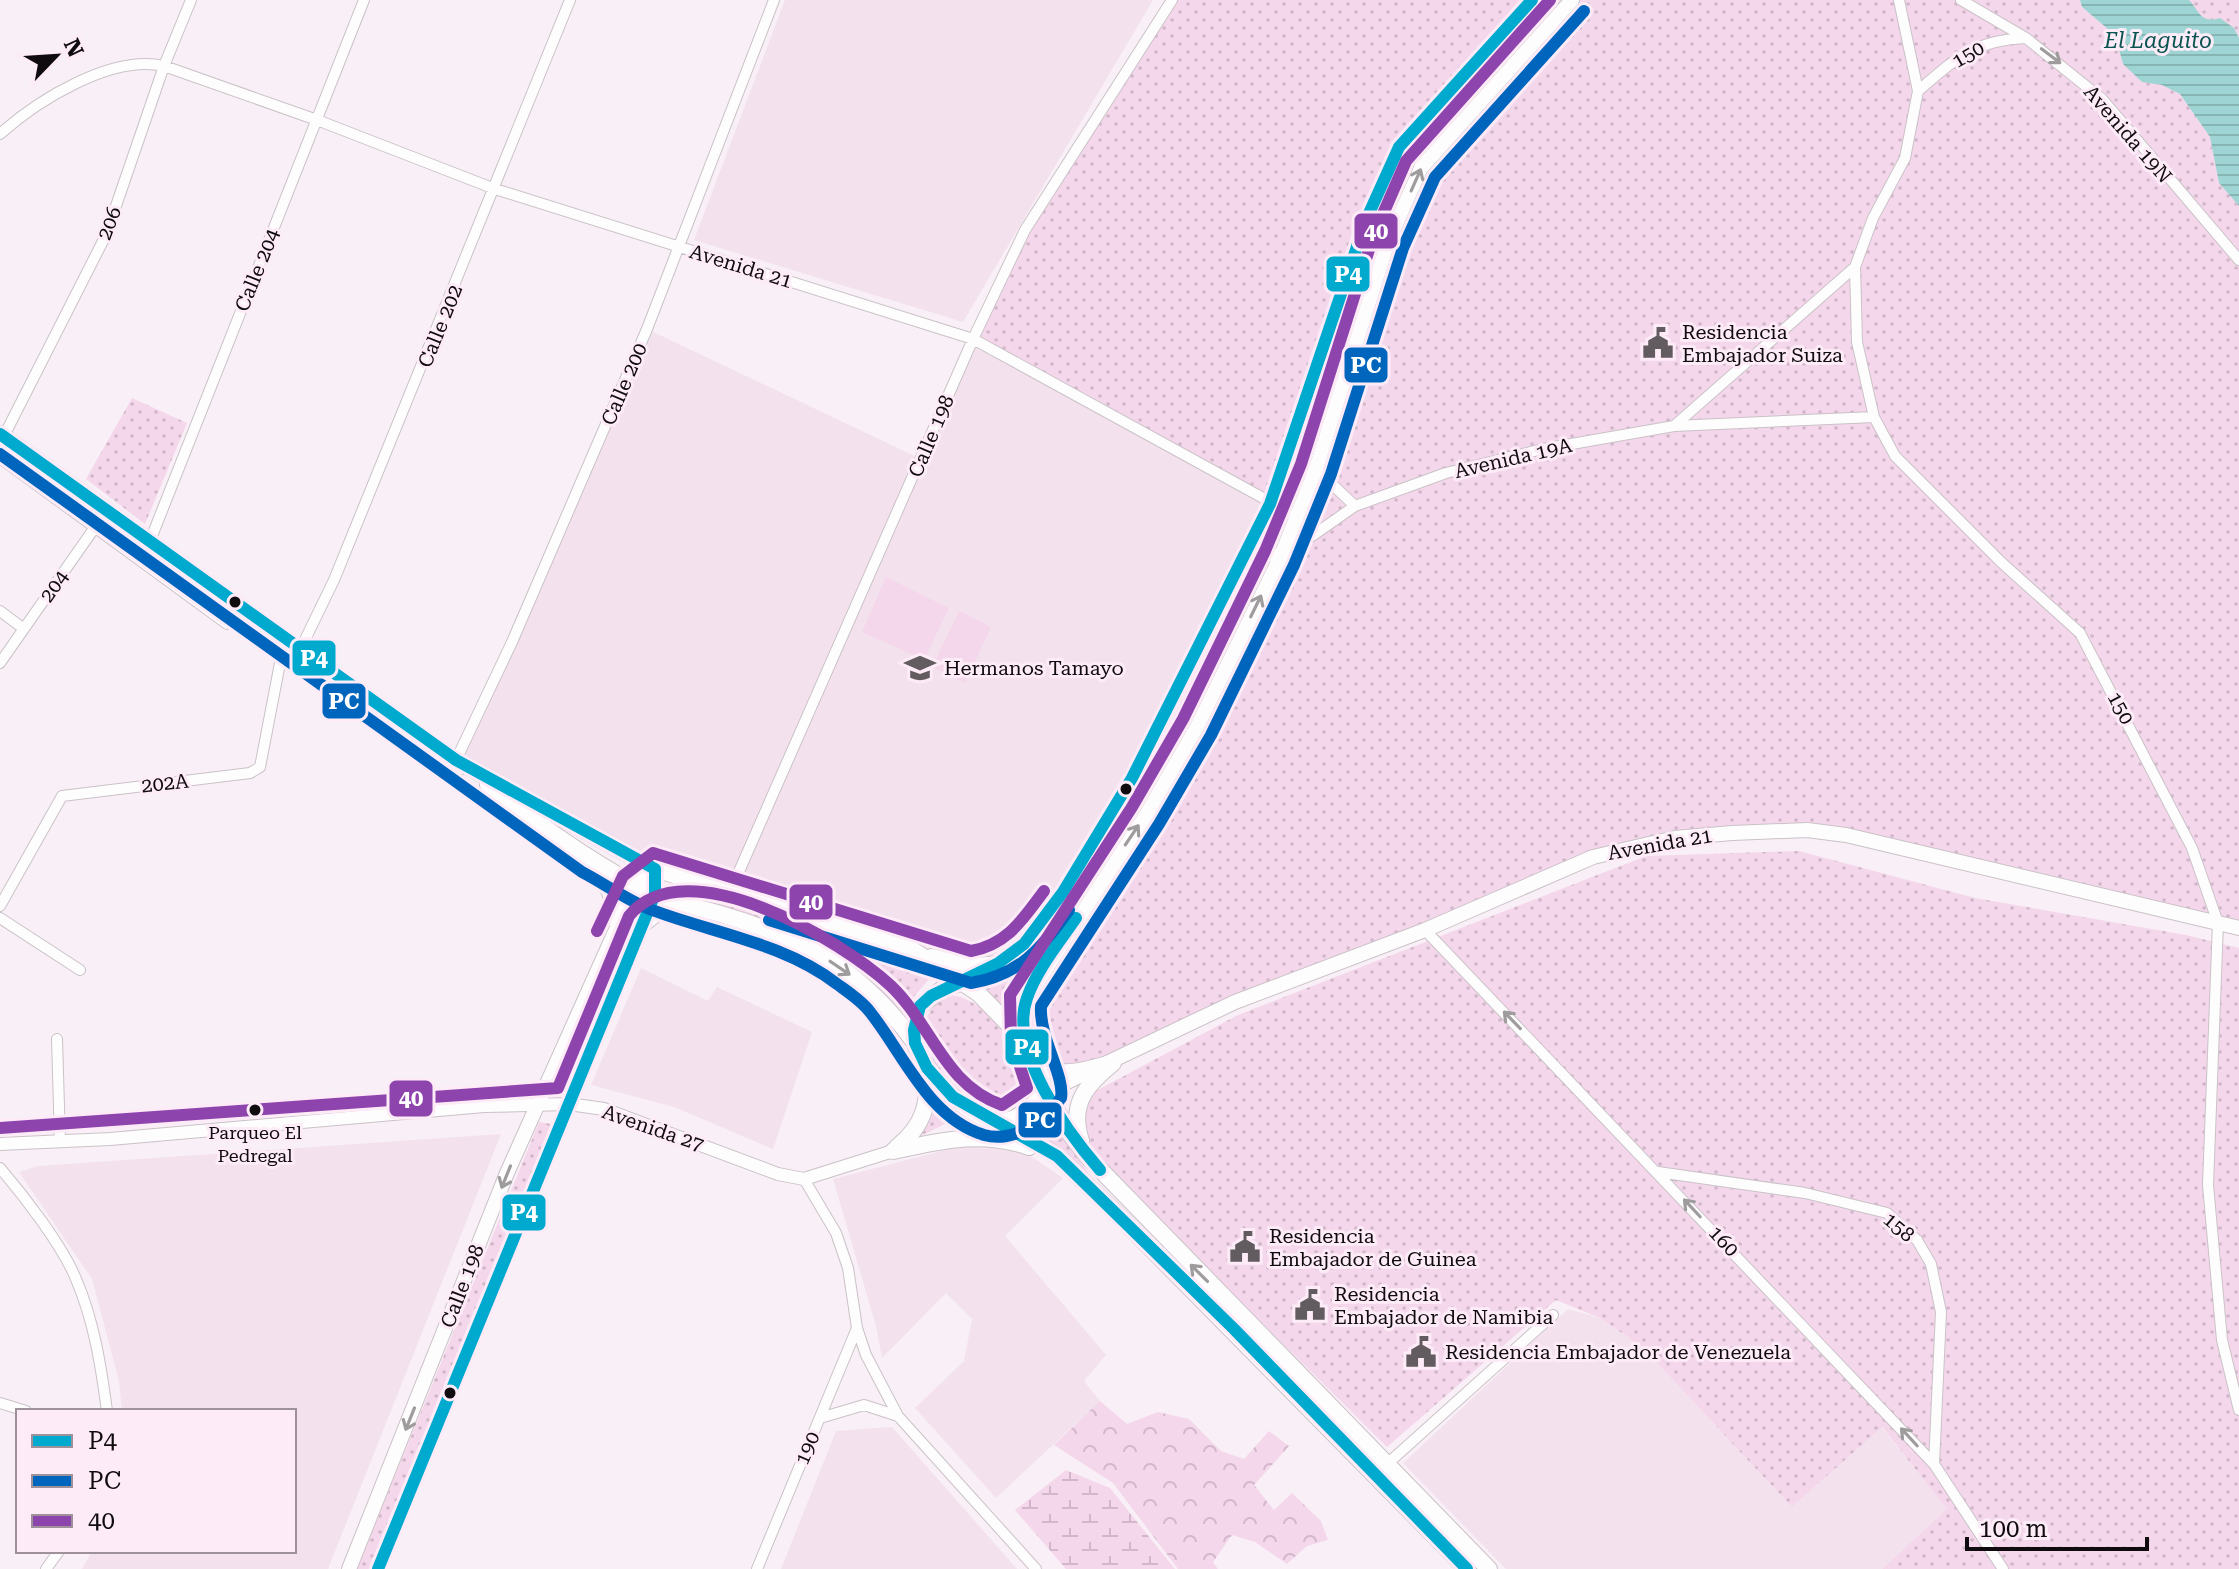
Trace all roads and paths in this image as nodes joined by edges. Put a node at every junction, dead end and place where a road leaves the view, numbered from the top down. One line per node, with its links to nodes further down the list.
1 (191, 0): 11 (street, 206)
2 (364, 0): 13 (street, Calle 204)
3 (570, 0): 15 (street, Calle 202)
4 (774, 0): 18 (street, Calle 200)
5 (1172, 0): 21 (street, Calle 198)
6 (1532, 0): 16 (main road)
7 (1572, 0): 17 (main road, one-way to 7)
8 (1899, 0): 12 (street, 150)
9 (1961, 0): 10 (street, Avenida 19N)
10 (2026, 38): 12 (street, 150); 19 (street, Avenida 19N, one-way to 19)
11 (164, 66): 13 (street, Avenida 21); 14 (street, Avenida 21); 24 (street, 206)
12 (1918, 91): 20 (street, 150)
13 (317, 120): 15 (street, Avenida 21); 33 (street, Calle 204)
14 (0, 134)
15 (495, 189): 18 (street, Avenida 21); 39 (street, Calle 202)
16 (1366, 220): 17 (main road); 26 (main road)
17 (1394, 229): 27 (main road)
18 (680, 248): 21 (street, Avenida 21); 41 (street, Calle 200)
19 (2239, 260)
20 (1855, 267): 22 (street, 150); 23 (street)
21 (973, 339): 28 (street, Avenida 21); 45 (street, Calle 198)
22 (1874, 417): 23 (street, Avenida 19A); 50 (street, 150)
23 (1674, 426): 29 (street, Avenida 19A)
24 (2, 435): 30 (main road)
25 (0, 458): 32 (street)
26 (1286, 458): 27 (main road); 28 (main road)
27 (1316, 469): 29 (street); 31 (main road)
28 (1270, 504): 31 (street, Avenida 21); 34 (main road)
29 (1355, 506): 35 (street, Avenida 19A)
30 (107, 510): 32 (street, 204); 33 (main road)
31 (1296, 516): 35 (main road)
32 (95, 528): 37 (street); 38 (street, 204)
33 (150, 541): 39 (main road)
34 (1251, 546): 35 (main road); 56 (main road)
35 (1280, 558): 61 (main road, one-way to 35)
36 (0, 611): 38 (street)
37 (227, 624)
38 (24, 629): 40 (street, 204)
39 (301, 648): 41 (main road); 48 (street, 202A)
40 (0, 663)
41 (456, 760): 42 (main road); 43 (main road)
42 (590, 858): 44 (main road); 51 (main road)
43 (655, 869): 44 (main road, Calle 198); 45 (main road); 46 (main road, Calle 198)
44 (636, 885): 46 (main road); 51 (main road, Calle 198)
45 (730, 892): 55 (main road)
46 (655, 894): 47 (main road); 52 (main road, Calle 198)
47 (692, 905): 52 (main road); 60 (main road, one-way to 60)
48 (0, 906)
49 (0, 918): 57 (street)
50 (2218, 923): 53 (main road, Avenida 21); 54 (main road, Avenida 21); 81 (street, 150)
51 (618, 924): 66 (main road, Calle 198)
52 (643, 924): 65 (main road, Calle 198)
53 (2239, 928)
54 (1425, 930): 62 (main road, Avenida 21); 74 (street, 160, one-way to 54)
55 (908, 947): 56 (main road); 58 (main road)
56 (997, 964): 58 (main road)
57 (80, 970)
58 (961, 983): 60 (main road); 61 (main road)
59 (57, 1039): 68 (street)
60 (915, 1043): 63 (main road)
61 (1030, 1053): 62 (main road); 64 (main road)
62 (1113, 1063): 64 (main road, Avenida 21); 72 (main road)
63 (927, 1068): 67 (main road); 70 (main road)
64 (1046, 1092): 67 (main road); 72 (main road)
65 (569, 1104): 66 (street, Avenida 27); 75 (street, Avenida 27); 87 (main road, Calle 198)
66 (536, 1105): 68 (street, Avenida 27); 86 (main road, Calle 198, one-way to 86)
67 (995, 1121): 70 (main road); 71 (main road)
68 (60, 1141): 69 (street, Avenida 27)
69 (0, 1144)
70 (893, 1151): 71 (main road); 75 (street)
71 (1057, 1156): 90 (main road)
72 (1088, 1157): 85 (main road, one-way to 72)
73 (0, 1168): 80 (street)
74 (1658, 1172): 84 (street, 160, one-way to 74); 84 (street, 158)
75 (804, 1179): 77 (street)
76 (1553, 1315): 85 (street)
77 (857, 1328): 82 (street); 83 (street, 190)
78 (0, 1403): 79 (street)
79 (20, 1409)
80 (107, 1409)
81 (2239, 1410)
82 (898, 1416): 83 (street); 89 (street)
83 (820, 1418): 88 (street, 190)
84 (1934, 1464): 92 (street, 160)
85 (1386, 1465): 91 (main road)
86 (349, 1569)
87 (378, 1569)
88 (757, 1569)
89 (1036, 1569)
90 (1467, 1569)
91 (1489, 1569)
92 (2003, 1569)

